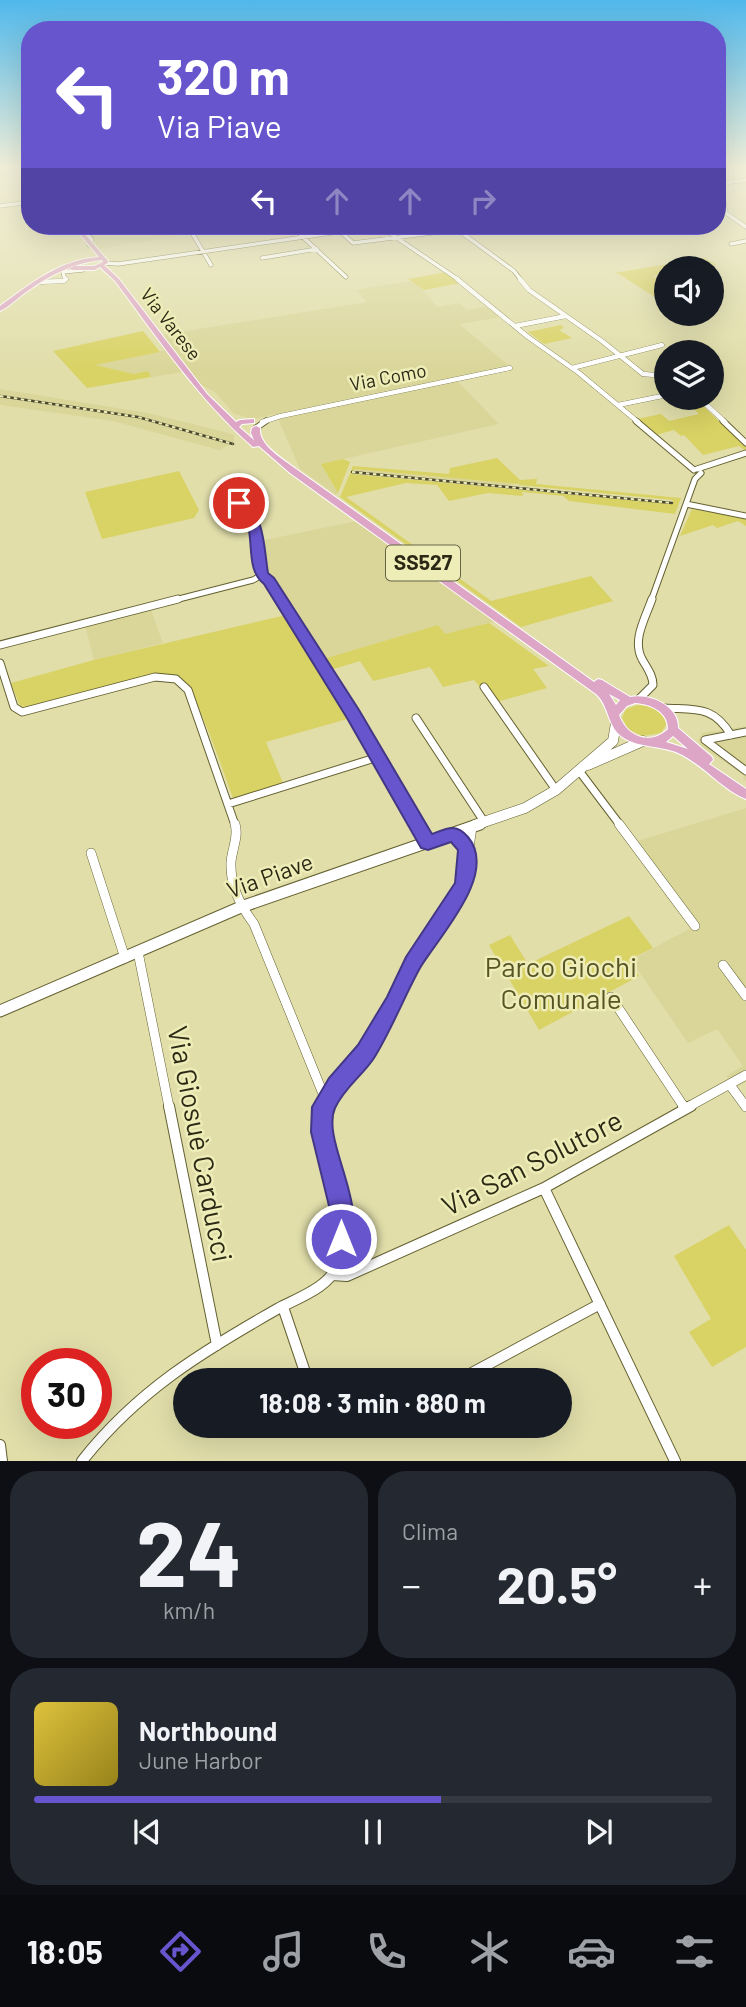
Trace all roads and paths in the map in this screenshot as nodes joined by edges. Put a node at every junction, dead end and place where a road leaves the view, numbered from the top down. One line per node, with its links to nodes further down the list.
1 (84, 235): 11 (main road, Via Varese / SS527)
2 (194, 235): 14 (street)
3 (318, 235): 8 (street)
4 (344, 235): 9 (street)
5 (392, 235): 9 (street)
6 (411, 235): 9 (street)
7 (465, 235): 25 (street)
8 (305, 237): 13 (street); 14 (street)
9 (394, 237): 26 (street)
10 (746, 241): 12 (street)
11 (89, 244): 16 (main road, Via Varese / SS527); 19 (main road)
12 (731, 244)
13 (317, 249): 15 (street); 21 (street)
14 (203, 251): 17 (street); 18 (street)
15 (262, 258)
16 (103, 263): 17 (street); 19 (main road); 20 (main road, Via Varese / SS527)
17 (118, 264): 20 (street)
18 (211, 265)
19 (85, 266): 22 (main road, Via Varese / SS527); 23 (main road); 23 (street)
20 (110, 274): 22 (main road, Via Varese / SS527)
21 (346, 277)
22 (117, 280): 32 (main road, Via Varese / SS527)
23 (37, 282): 24 (main road)
24 (0, 309)
25 (567, 316): 26 (street); 28 (street)
26 (515, 326): 30 (street)
27 (654, 347): 28 (street)
28 (620, 355): 30 (street); 31 (street)
29 (510, 368): 36 (street, Via Como)
30 (572, 368): 34 (street)
31 (654, 375)
32 (199, 387): 36 (main road, Via Varese / SS527); 37 (main road, Via Varese / SS527)
33 (654, 398): 34 (street)
34 (618, 405): 41 (street)
35 (712, 410): 38 (street)
36 (254, 424): 37 (main road); 40 (main road, SS527)
37 (238, 429): 40 (main road, SS527)
38 (746, 443)
39 (746, 453): 41 (street)
40 (290, 467): 48 (main road, SS527)
41 (696, 470): 43 (street)
42 (237, 502): 45 (street)
43 (686, 505): 44 (street); 46 (street)
44 (746, 516)
45 (262, 575): 47 (street); 60 (street)
46 (640, 630): 51 (street); 52 (street)
47 (0, 645)
48 (556, 657): 51 (main road, SS527); 55 (main road, SS527)
49 (0, 663): 65 (street)
50 (484, 687): 63 (street)
51 (634, 700): 52 (main road); 55 (main road)
52 (660, 705): 53 (street); 56 (main road)
53 (691, 709): 56 (street); 58 (street)
54 (416, 718): 66 (street)
55 (616, 718): 59 (main road); 61 (street, Via Piave)
56 (673, 725): 59 (main road); 64 (main road)
57 (746, 732): 58 (street)
58 (731, 735): 62 (street)
59 (649, 741): 61 (street, Via Piave); 64 (main road)
60 (378, 757): 65 (street); 69 (street)
61 (584, 768): 63 (street, Via Piave); 73 (street)
62 (746, 771)
63 (556, 790): 66 (street, Via Piave)
64 (746, 793)
65 (228, 804): 72 (street)
66 (485, 823): 67 (street, Via Piave)
67 (472, 827): 68 (street, Via Piave); 70 (street)
68 (455, 833): 69 (street, Via Piave); 70 (street)
69 (428, 843): 72 (street, Via Piave)
70 (467, 848): 82 (street)
71 (92, 853): 75 (street)
72 (242, 907): 74 (street, Via Piave); 82 (street)
73 (695, 926)
74 (138, 952): 75 (street, Via Piave); 89 (street, Via Giosuè Carducci)
75 (125, 958): 79 (street, Via Piave)
76 (723, 965): 77 (street)
77 (746, 996)
78 (611, 997): 84 (street)
79 (0, 1010)
80 (746, 1075): 81 (street, Via San Solutore)
81 (730, 1085): 83 (street); 84 (street, Via San Solutore)
82 (326, 1101): 86 (street)
83 (746, 1107)
84 (685, 1109): 85 (street, Via San Solutore)
85 (544, 1188): 86 (street, Via San Solutore); 87 (street)
86 (332, 1275): 88 (street)
87 (600, 1304): 91 (street); 95 (street)
88 (283, 1307): 89 (street); 90 (street)
89 (218, 1345): 94 (street)
90 (304, 1368)
91 (481, 1368)
92 (0, 1445): 93 (street)
93 (2, 1461)
94 (82, 1461)
95 (675, 1461)

